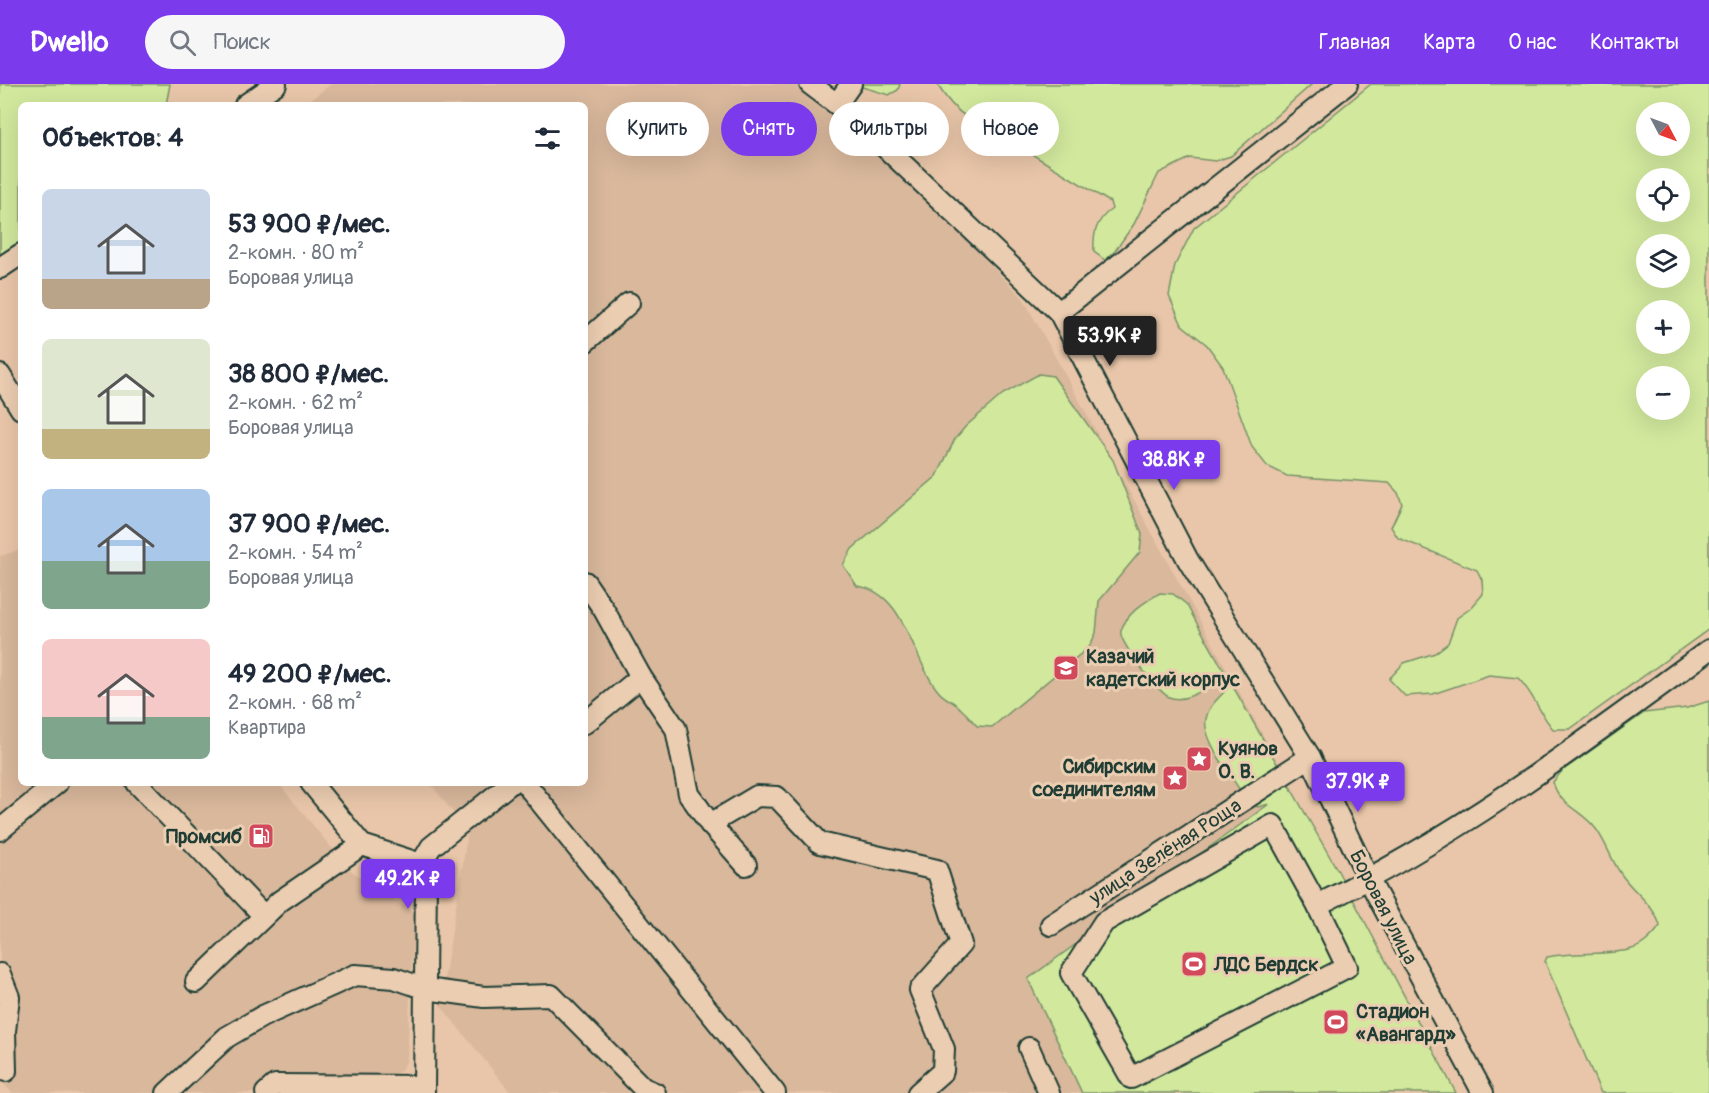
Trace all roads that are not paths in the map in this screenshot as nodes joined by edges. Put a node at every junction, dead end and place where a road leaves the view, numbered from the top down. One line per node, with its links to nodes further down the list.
1 (276, 84): 5 (street)
2 (810, 84): 6 (street, Боровая улица)
3 (851, 84): 7 (street)
4 (1347, 84): 12 (street)
5 (249, 102)
6 (834, 102)
7 (838, 102)
8 (892, 156): 12 (street, Боровая улица)
9 (18, 256): 10 (street)
10 (0, 268)
11 (630, 303): 13 (street)
12 (1059, 312): 20 (street, Боровая улица)
13 (588, 339)
14 (0, 375): 15 (street)
15 (18, 404)
16 (588, 586): 18 (street)
17 (1709, 650): 31 (street)
18 (641, 677): 19 (street); 26 (street)
19 (588, 721)
20 (1310, 757): 31 (street, Боровая улица); 34 (street, улица Зелёная Роща)
21 (53, 786): 27 (street)
22 (139, 786): 33 (street)
23 (308, 786): 28 (street)
24 (507, 786): 29 (street)
25 (527, 786): 45 (street)
26 (710, 824): 30 (street); 46 (street)
27 (0, 830)
28 (362, 845): 29 (street); 33 (street)
29 (422, 864): 37 (street)
30 (746, 864)
31 (1369, 880): 32 (street); 48 (street, Боровая улица)
32 (1317, 905): 32 (street)
33 (264, 916): 36 (street)
34 (1051, 925)
35 (0, 974): 39 (street)
36 (196, 982)
37 (426, 989): 41 (street); 42 (street); 44 (street)
38 (1029, 1048): 47 (street)
39 (6, 1071)
40 (345, 1089): 41 (street); 43 (street)
41 (424, 1090)
42 (167, 1093)
43 (266, 1093)
44 (655, 1093)
45 (775, 1093)
46 (918, 1093)
47 (1049, 1093)
48 (1483, 1093)

